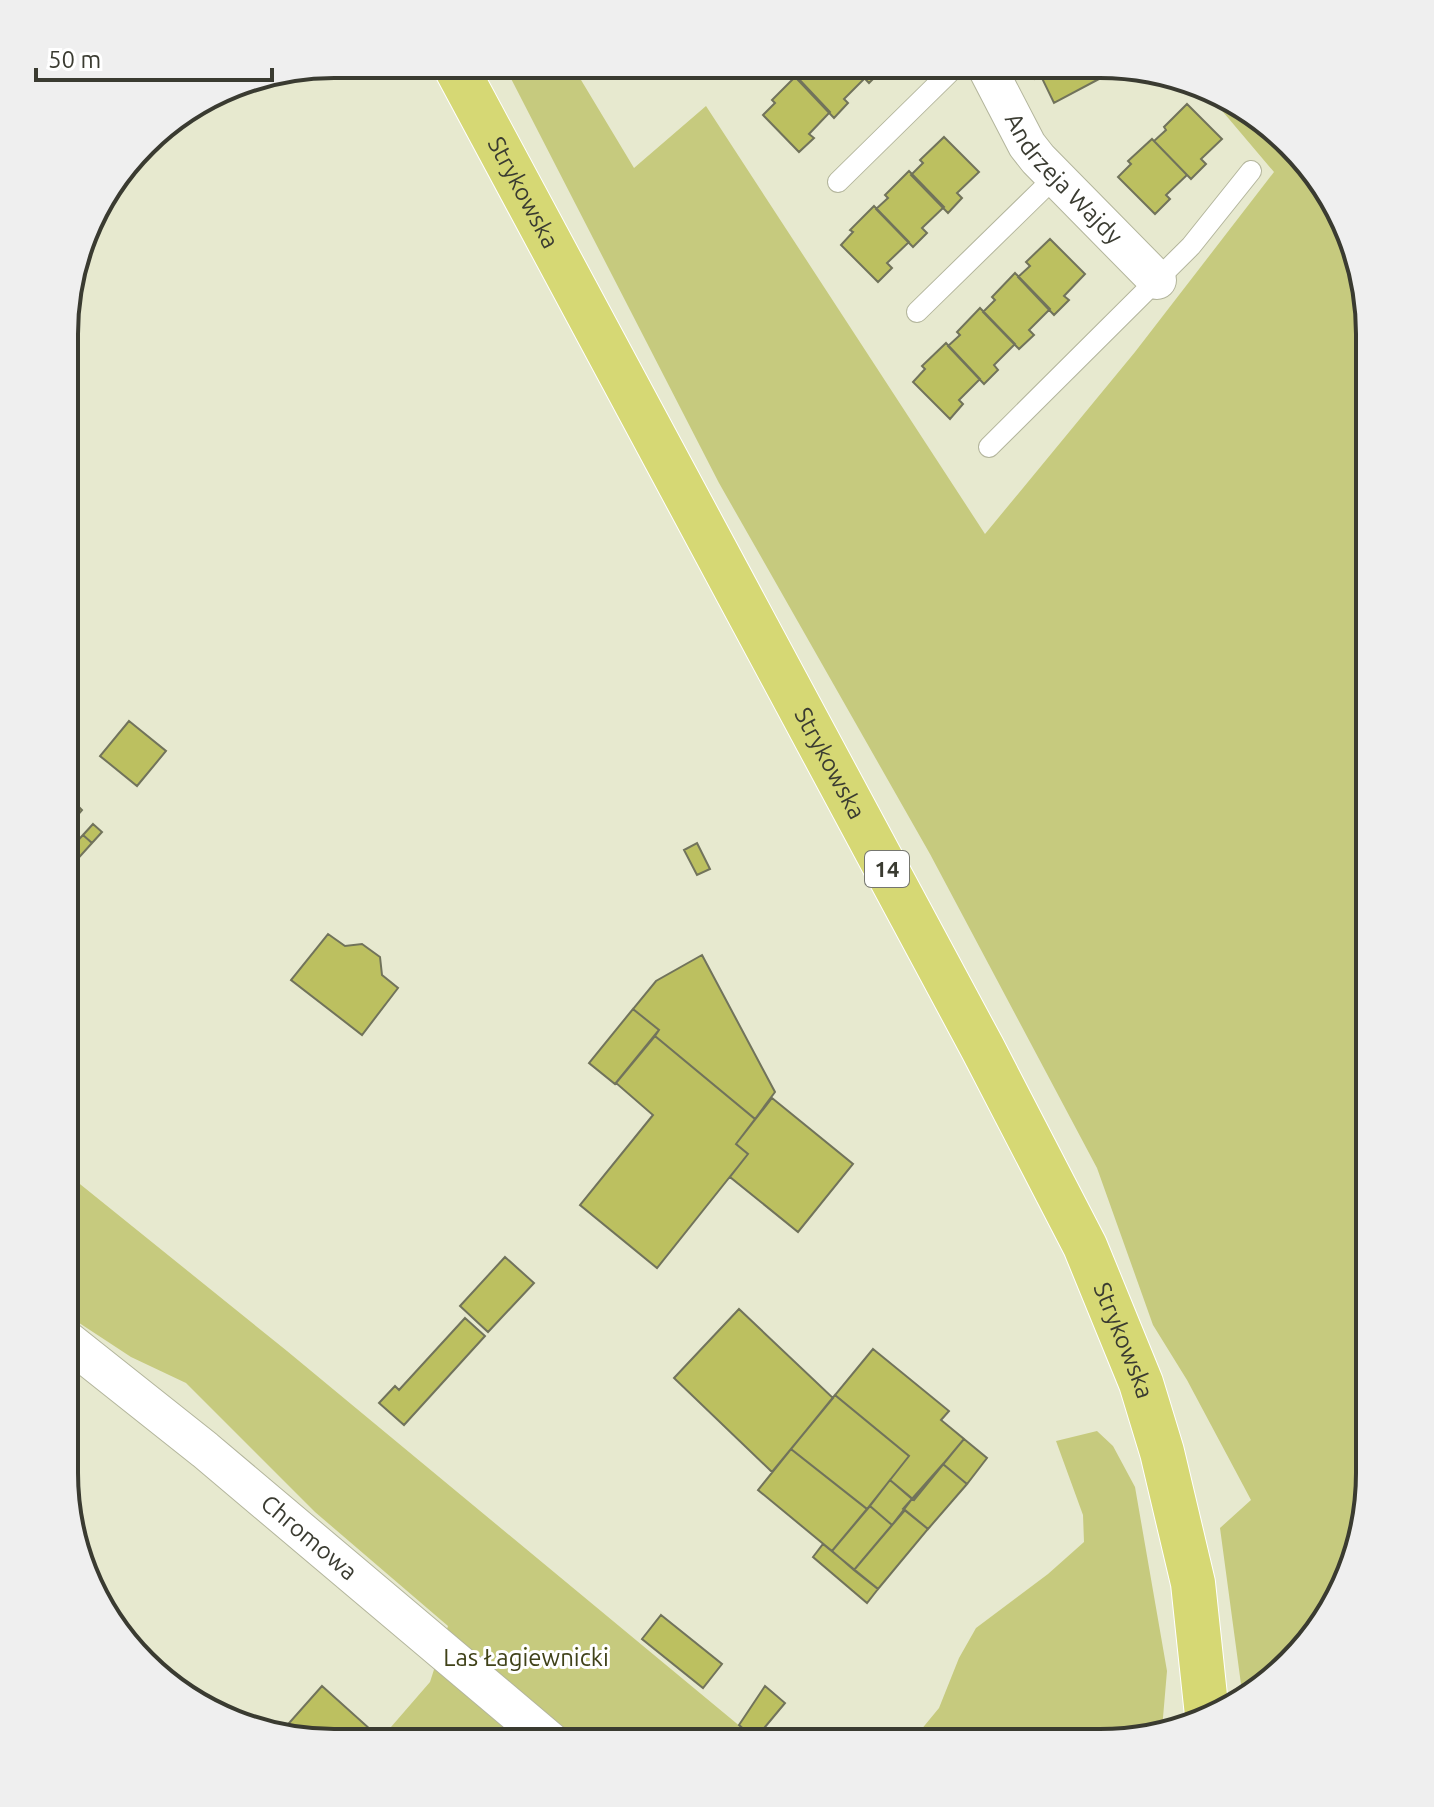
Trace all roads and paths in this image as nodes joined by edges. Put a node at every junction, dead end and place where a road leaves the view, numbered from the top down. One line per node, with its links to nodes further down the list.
1 (462, 78): 11 (main road, Strykowska / 14)
2 (944, 78): 6 (lane)
3 (992, 78): 5 (street, Andrzeja Wajdy)
4 (1251, 171): 7 (lane)
5 (1055, 177): 7 (street, Andrzeja Wajdy); 8 (lane)
6 (838, 182)
7 (1157, 280): 9 (lane)
8 (917, 312)
9 (989, 447)
10 (78, 1349): 12 (street, Chromowa)
11 (1206, 1706)
12 (534, 1728)

